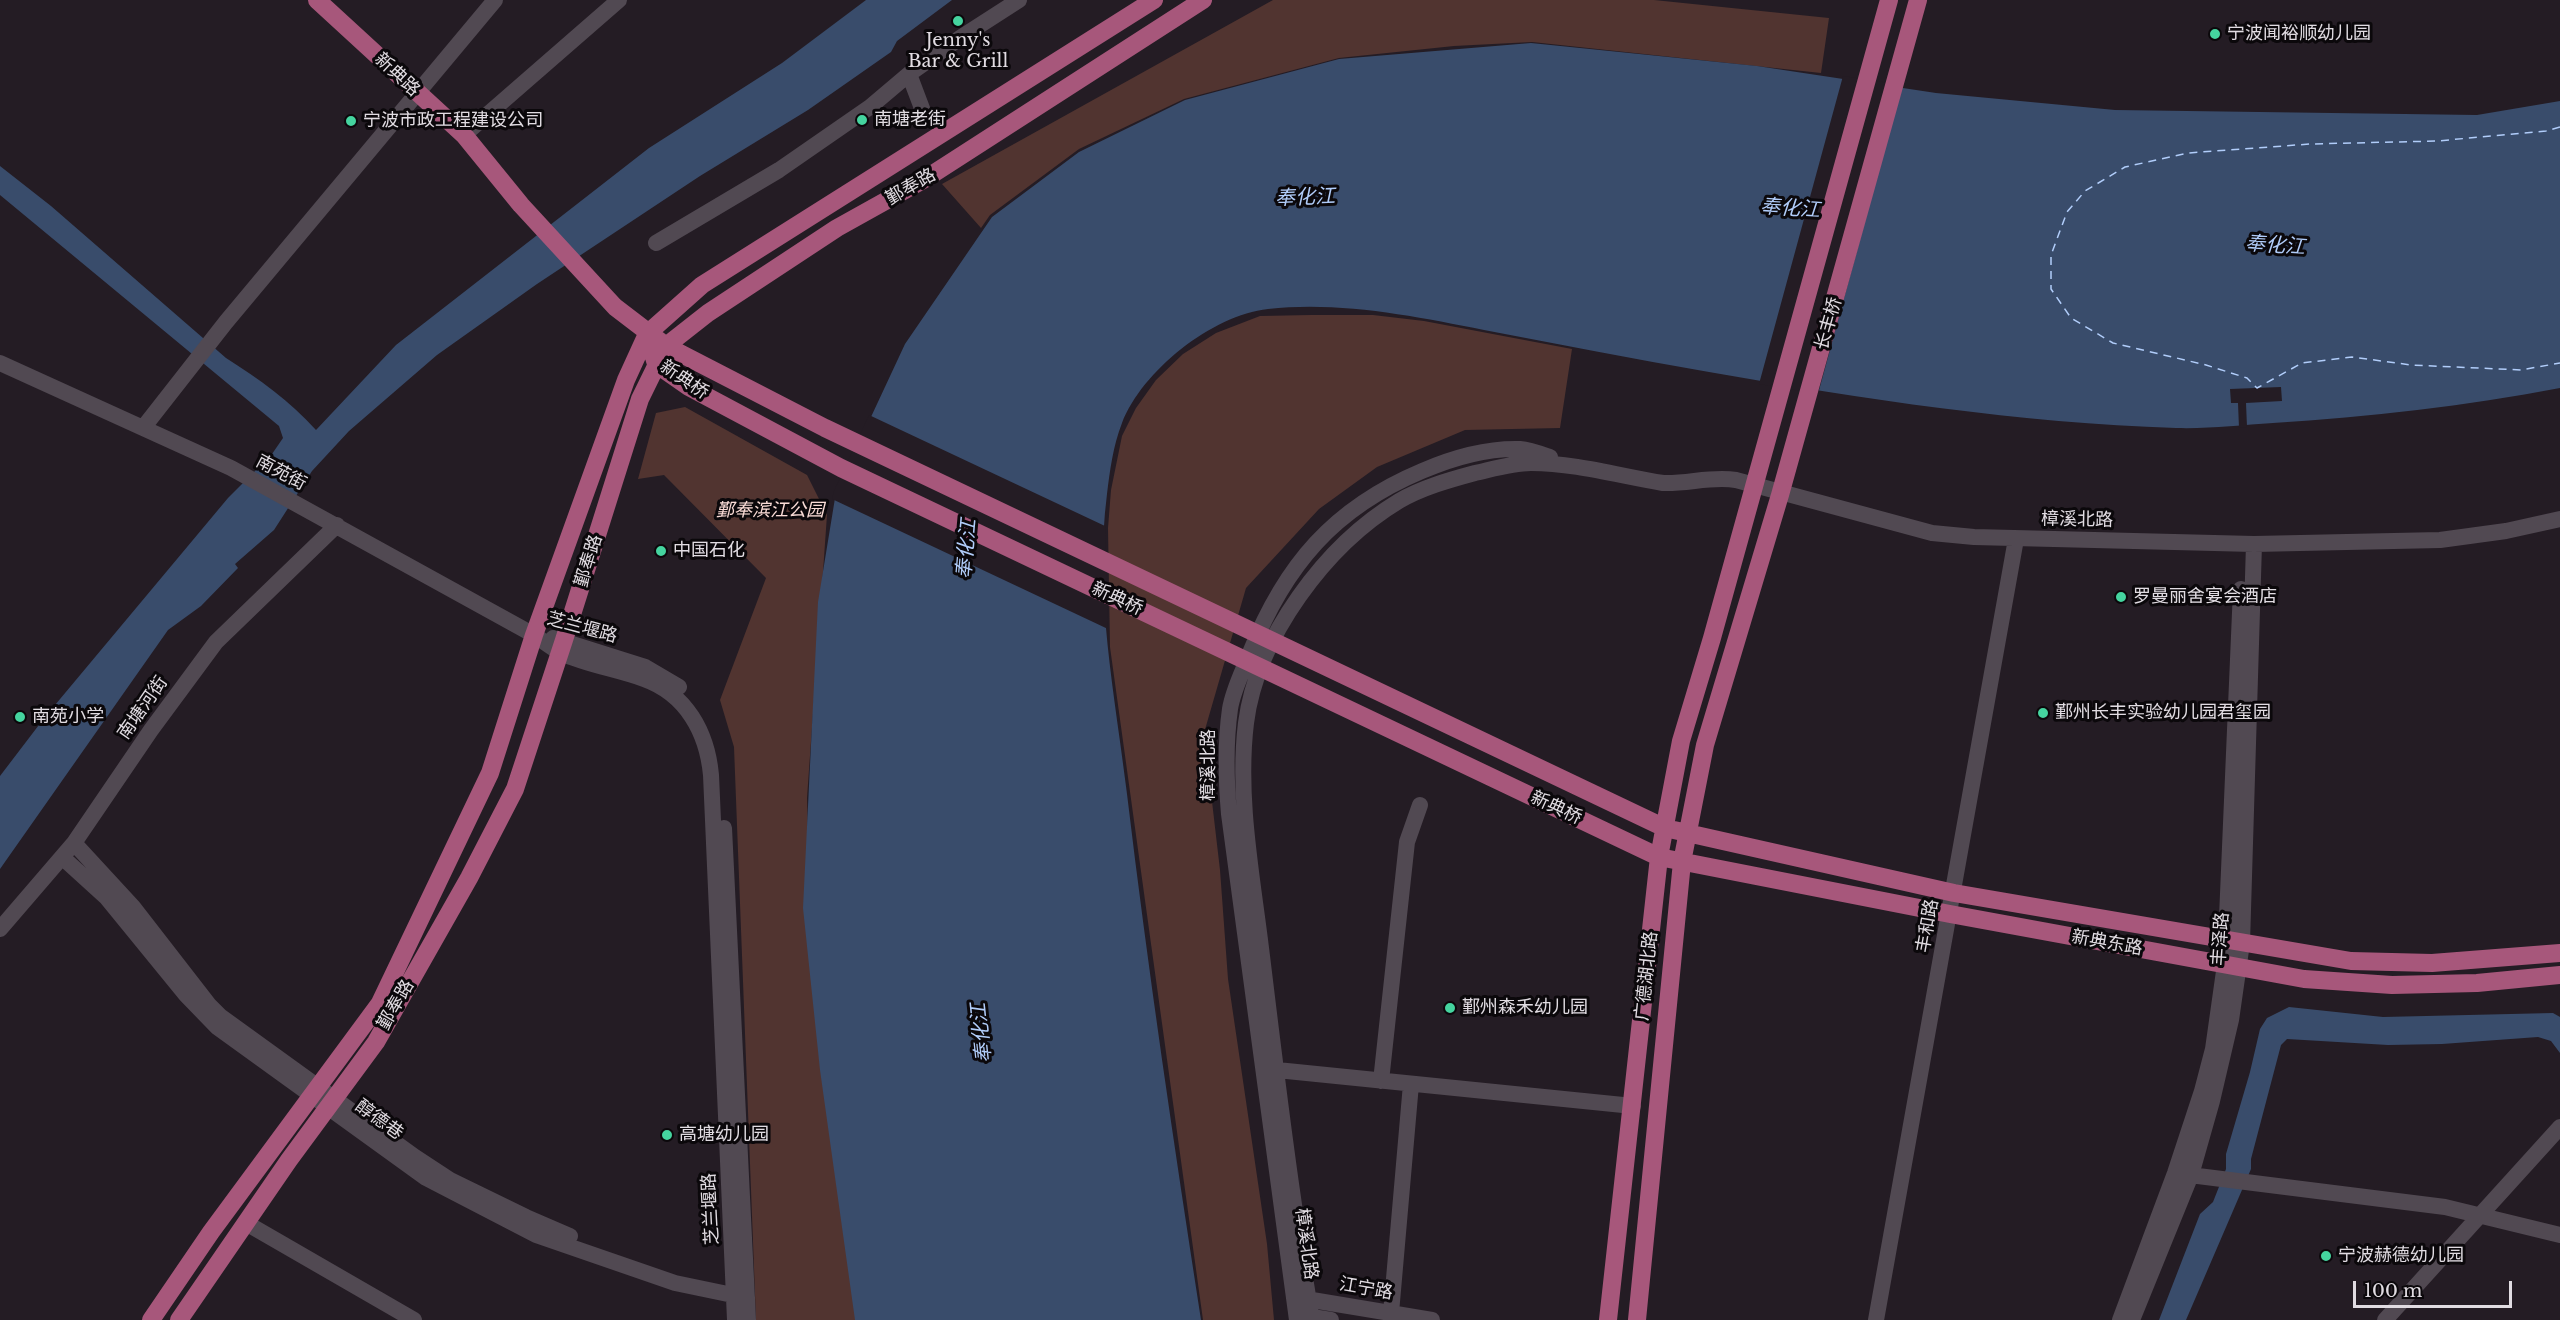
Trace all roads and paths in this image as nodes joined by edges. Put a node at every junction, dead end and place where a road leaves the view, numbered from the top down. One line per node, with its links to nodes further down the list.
1 (317, 0): 10 (main road, 新典路)
2 (495, 0): 10 (street)
3 (619, 0): 12 (street)
4 (1019, 0): 9 (street)
5 (1154, 0): 14 (main road, 鄞奉路)
6 (1203, 0): 15 (main road, 鄞奉路)
7 (1888, 0): 25 (main road, 长丰桥)
8 (1918, 0): 27 (main road, 长丰桥)
9 (909, 74): 11 (street); 13 (street)
10 (417, 94): 12 (main road, 新典路); 18 (street)
11 (926, 119)
12 (464, 135): 14 (main road, 新典路)
13 (656, 243)
14 (647, 334): 15 (main road, 新典桥); 17 (main road, 新典桥); 24 (main road, 鄞奉路)
15 (666, 346): 17 (main road, 鄞奉路); 29 (main road, 新典桥)
16 (0, 363): 18 (street, 南苑街)
17 (656, 364): 26 (main road, 鄞奉路); 33 (main road, 新典桥)
18 (143, 428): 21 (street, 南苑街)
19 (1600, 472): 22 (street, 樟溪北路); 42 (street, 樟溪北路); 54 (street, 樟溪北路)
20 (2560, 519): 23 (street, 樟溪北路)
21 (337, 525): 24 (street, 南苑街); 31 (street, 南塘河街)
22 (2016, 539): 23 (street, 樟溪北路); 35 (street, 丰和路)
23 (2248, 544): 38 (street, 丰泽路)
24 (534, 635): 26 (street, 芝兰堰路); 45 (main road, 鄞奉路)
25 (1712, 638): 29 (main road, 广德湖北路)
26 (562, 646): 46 (main road, 鄞奉路); 53 (street, 芝兰堰路)
27 (1735, 646): 30 (main road, 广德湖北路)
28 (1420, 805): 43 (street)
29 (1665, 828): 30 (main road, 新典东路); 33 (main road, 广德湖北路)
30 (1687, 834): 34 (main road, 广德湖北路); 35 (main road, 新典东路)
31 (74, 843): 32 (street, 南塘河街); 45 (street, 醇德巷)
32 (62, 857): 37 (street, 南塘河街); 45 (street, 醇德巷)
33 (1659, 857): 34 (main road, 新典东路); 47 (main road, 广德湖北路)
34 (1682, 862): 36 (main road, 新典东路); 65 (main road, 广德湖北路)
35 (1954, 893): 36 (street, 丰和路); 38 (main road, 新典东路)
36 (1950, 914): 40 (main road, 新典东路); 66 (street, 丰和路)
37 (0, 929)
38 (2234, 942): 39 (main road, 新典东路); 40 (street, 丰泽路)
39 (2560, 953)
40 (2232, 966): 41 (main road, 新典东路); 49 (street, 丰泽路)
41 (2560, 975)
42 (1277, 1070): 43 (street); 54 (street, 樟溪北路)
43 (1381, 1081): 44 (street)
44 (1411, 1084): 47 (street); 55 (street)
45 (314, 1090): 46 (street, 醇德巷); 57 (main road, 鄞奉路)
46 (331, 1102): 51 (main road, 鄞奉路); 53 (street, 醇德巷)
47 (1633, 1106): 64 (main road, 广德湖北路)
48 (2560, 1127): 50 (street)
49 (2183, 1174): 50 (street); 67 (street, 丰泽路); 68 (street, 丰泽路)
50 (2479, 1215): 52 (street); 69 (street)
51 (246, 1223): 58 (main road, 鄞奉路); 59 (street)
52 (2560, 1235)
53 (740, 1291): 60 (street, 芝兰堰路); 61 (street, 芝兰堰路)
54 (1301, 1298): 55 (street, 江宁路); 56 (street, 樟溪北路)
55 (1391, 1313): 63 (street, 江宁路)
56 (1304, 1318): 62 (street, 江宁路)
57 (152, 1320)
58 (179, 1320)
59 (414, 1320)
60 (735, 1320)
61 (748, 1320)
62 (1331, 1320)
63 (1432, 1320)
64 (1608, 1320)
65 (1637, 1320)
66 (1876, 1320)
67 (2120, 1320)
68 (2132, 1320)
69 (2385, 1320)

